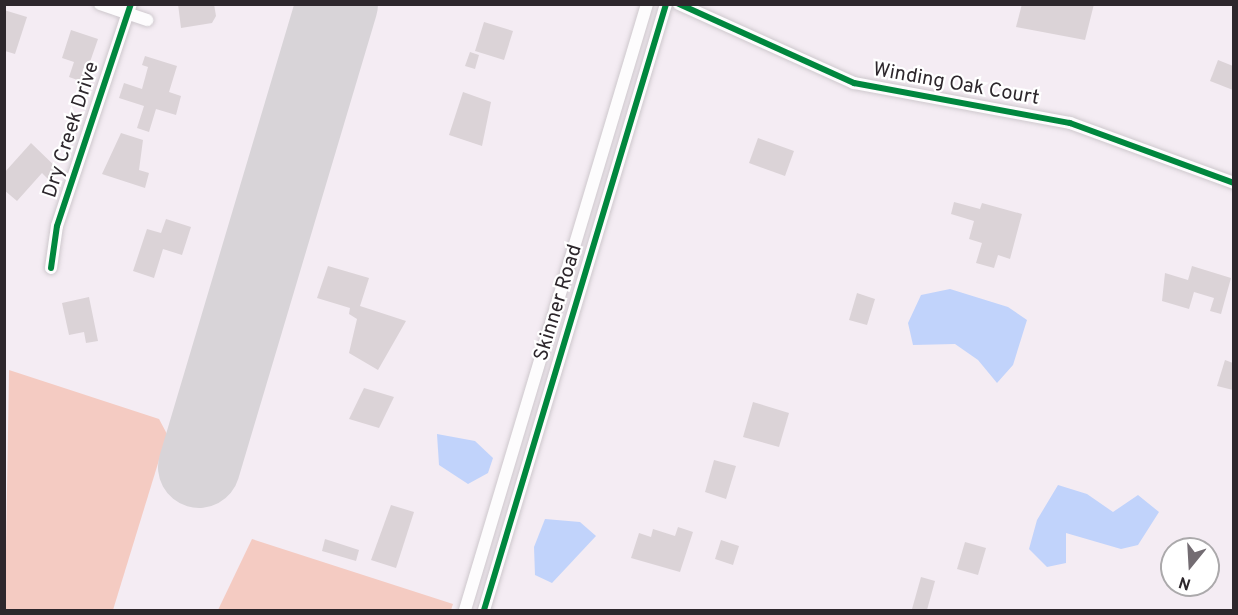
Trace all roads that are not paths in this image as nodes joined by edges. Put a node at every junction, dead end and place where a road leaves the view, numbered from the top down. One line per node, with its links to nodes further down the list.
1 (100, 4): 5 (street)
2 (647, 4): 9 (street, Skinner Road)
3 (666, 4): 10 (street, Skinner Road)
4 (679, 4): 7 (street, Winding Oak Court)
5 (130, 9): 6 (street); 8 (street, Dry Creek Drive)
6 (147, 20)
7 (1233, 183)
8 (51, 268)
9 (465, 610)
10 (484, 610)

